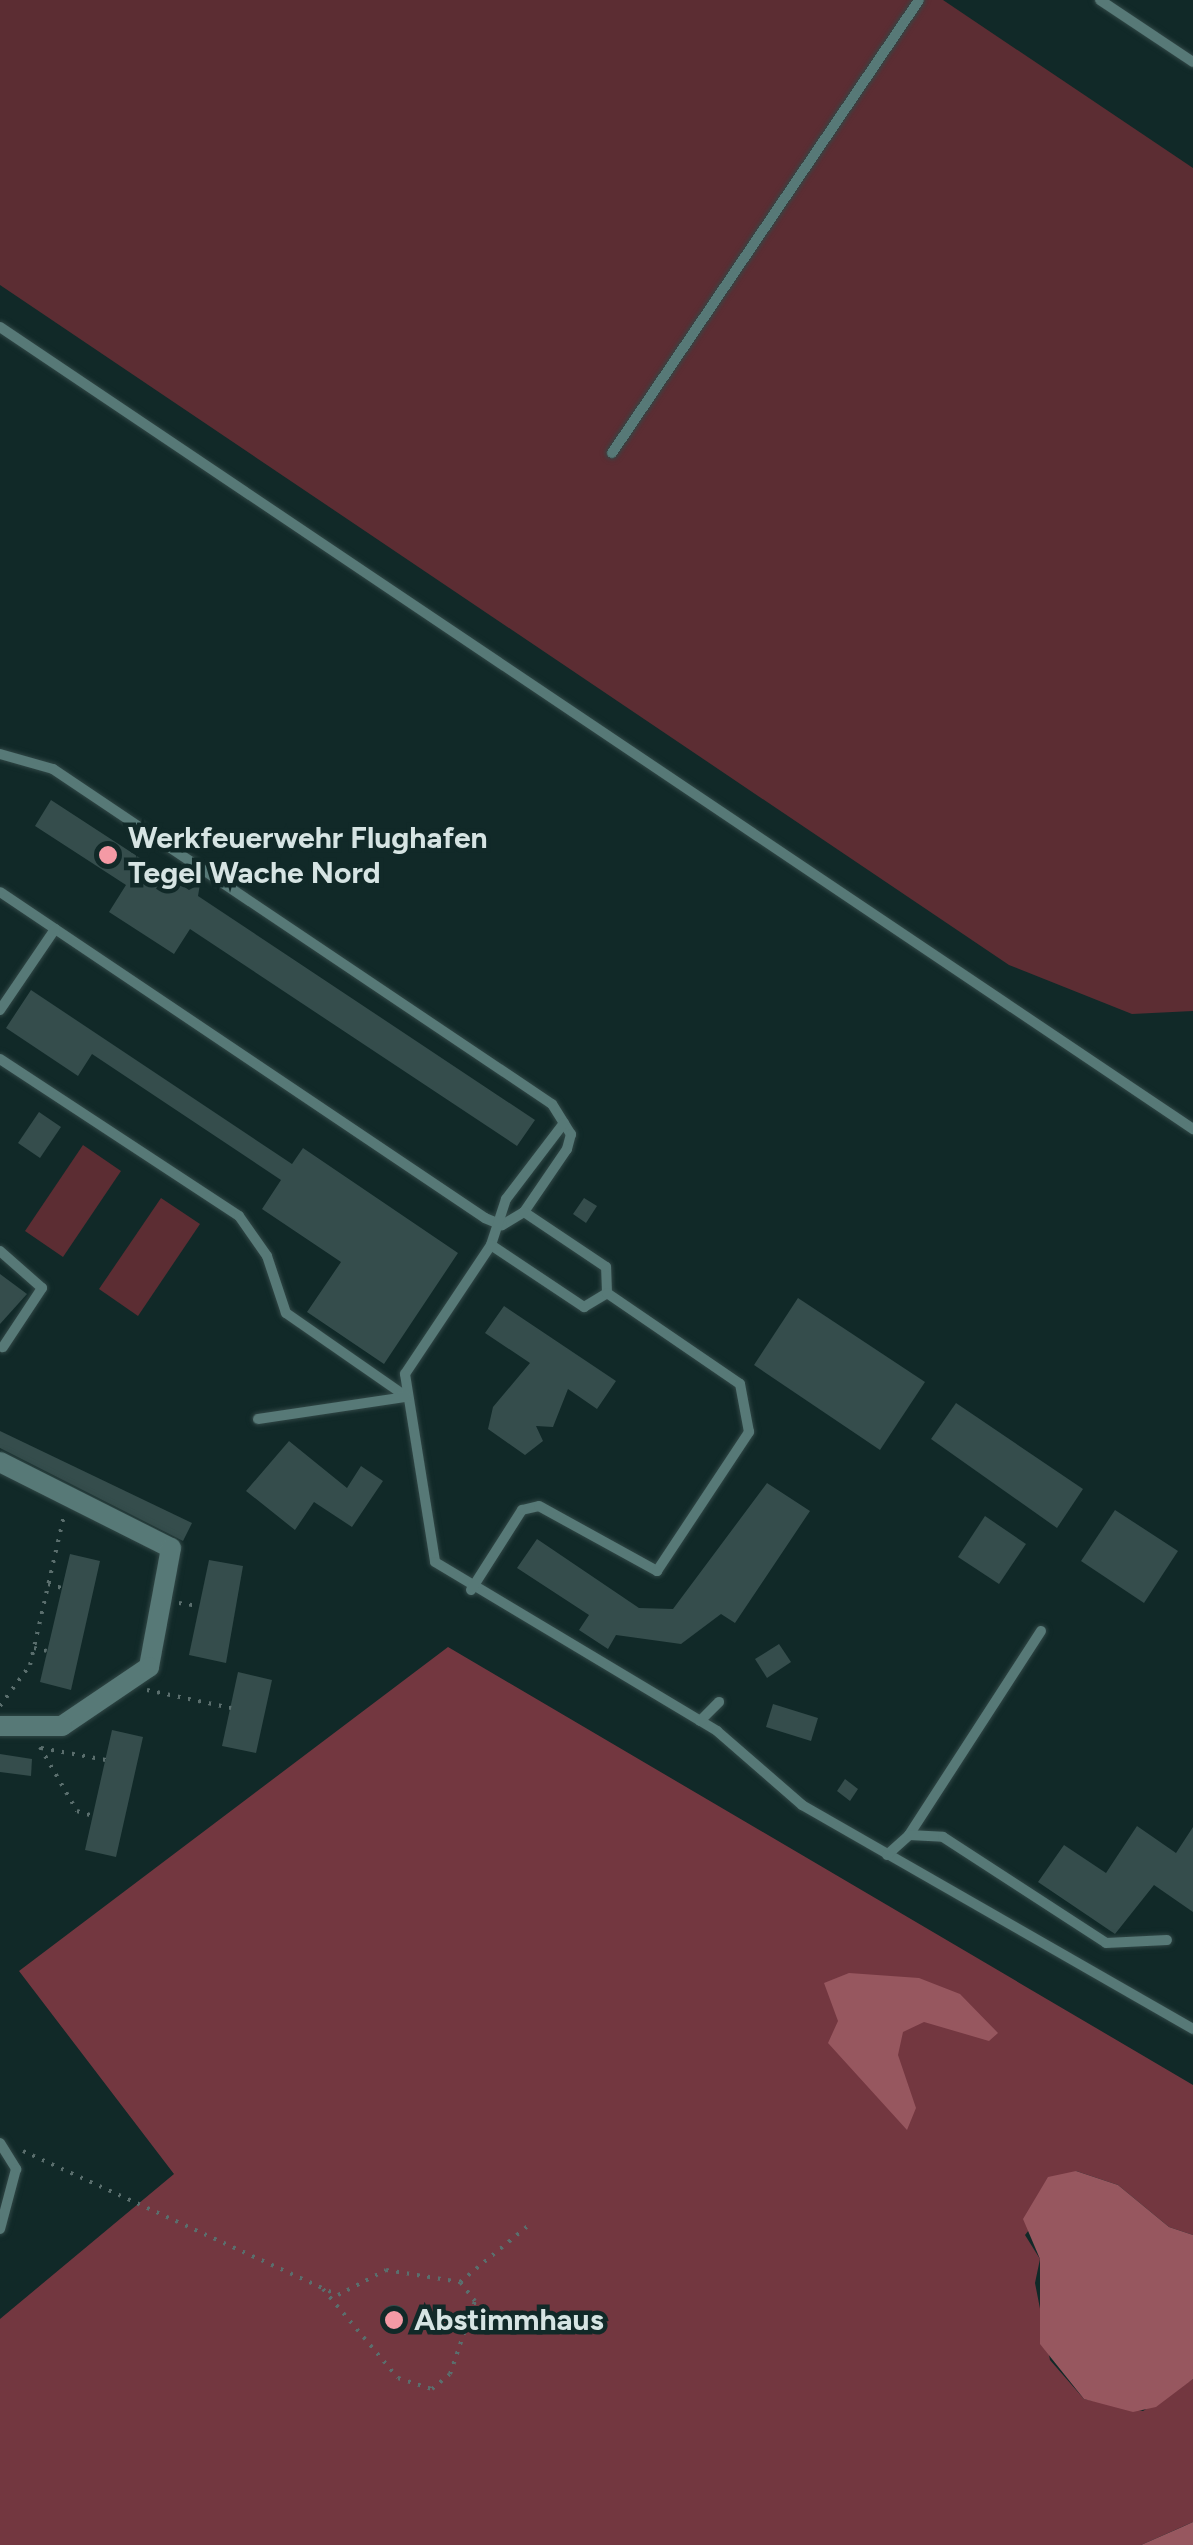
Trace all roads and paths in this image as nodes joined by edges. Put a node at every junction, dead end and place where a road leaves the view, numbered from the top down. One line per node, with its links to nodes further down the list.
1 (919, 0): 5 (lane)
2 (1100, 0): 3 (lane)
3 (1193, 62)
4 (0, 326): 13 (lane)
5 (612, 453)
6 (4, 756): 7 (lane); 12 (lane)
7 (0, 770)
8 (0, 892): 9 (lane)
9 (54, 929): 10 (lane); 15 (lane)
10 (0, 1010)
11 (0, 1059): 20 (lane)
12 (564, 1123): 14 (lane); 15 (lane)
13 (1193, 1129)
14 (524, 1212): 15 (lane); 18 (lane)
15 (502, 1225): 16 (lane)
16 (491, 1245): 18 (lane); 20 (lane)
17 (0, 1251): 19 (lane)
18 (607, 1294): 26 (lane)
19 (3, 1347)
20 (408, 1397): 21 (lane); 26 (lane)
21 (258, 1419)
22 (0, 1462): 23 (street)
23 (68, 1496): 24 (path); 30 (street)
24 (48, 1584): 25 (path); 28 (path)
25 (62, 1588)
26 (471, 1590): 34 (lane)
27 (1042, 1630): 39 (lane)
28 (34, 1648): 29 (path); 32 (path)
29 (47, 1651)
30 (136, 1678): 33 (path); 36 (street)
31 (719, 1702): 34 (lane)
32 (0, 1706)
33 (231, 1708)
34 (700, 1721): 40 (lane)
35 (0, 1726): 36 (street)
36 (38, 1740): 37 (path); 38 (path)
37 (106, 1760)
38 (93, 1816)
39 (909, 1835): 40 (lane); 41 (lane)
40 (887, 1855): 42 (lane)
41 (1167, 1940)
42 (1193, 2029)
43 (0, 2143): 46 (lane)
44 (18, 2148): 48 (path)
45 (530, 2224): 47 (path)
46 (0, 2229)
47 (460, 2282): 48 (path); 48 (path)
48 (320, 2286)

